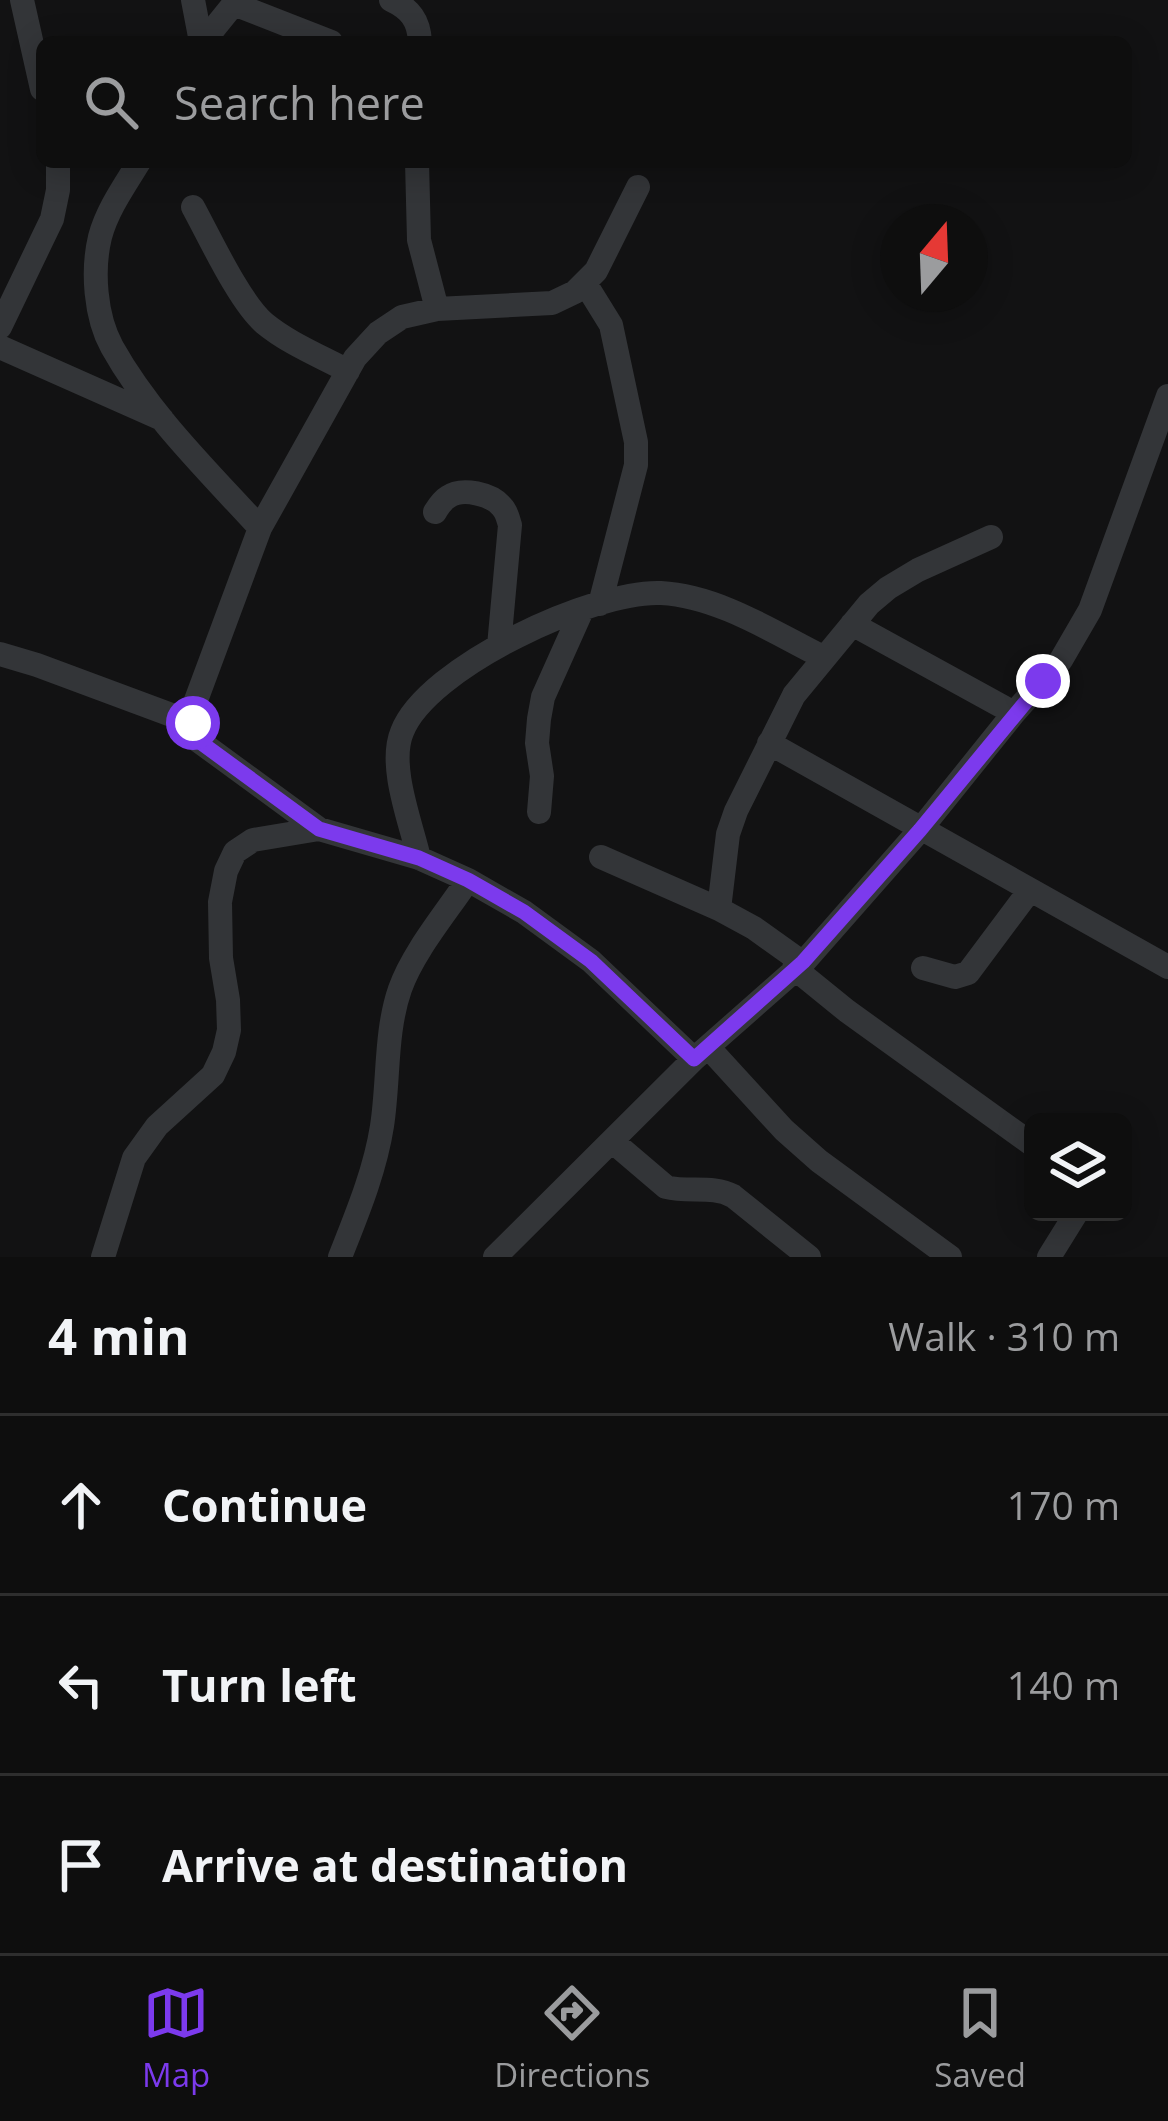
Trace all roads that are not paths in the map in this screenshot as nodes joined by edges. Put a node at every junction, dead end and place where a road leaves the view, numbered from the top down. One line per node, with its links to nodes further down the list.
1 (22, 0): 9 (street)
2 (193, 0): 5 (street)
3 (391, 0): 8 (street)
4 (236, 2): 6 (street); 7 (street)
5 (206, 36)
6 (211, 36)
7 (317, 36)
8 (418, 36)
9 (36, 62)
10 (58, 168): 17 (street)
11 (135, 168): 21 (street)
12 (417, 168): 16 (street)
13 (638, 188): 15 (street)
14 (193, 207): 19 (street)
15 (585, 283): 16 (street); 25 (street)
16 (437, 309): 19 (street)
17 (0, 327)
18 (0, 347): 21 (street)
19 (348, 371): 23 (street)
20 (1168, 396): 30 (street)
21 (161, 419): 23 (street)
22 (435, 512): 27 (street)
23 (260, 528): 31 (street)
24 (991, 537): 26 (street)
25 (591, 607): 27 (street); 29 (street); 33 (street)
26 (852, 624): 29 (street); 30 (street)
27 (499, 646): 37 (street)
28 (0, 654): 31 (street)
29 (823, 658): 32 (street)
30 (1014, 713): 35 (street)
31 (193, 723): 34 (street)
32 (769, 743): 35 (street); 40 (street)
33 (539, 812)
34 (319, 829): 37 (street); 48 (street)
35 (920, 830): 39 (street); 41 (street)
36 (601, 857): 40 (street)
37 (419, 858): 38 (street)
38 (468, 880): 44 (street); 49 (street)
39 (1030, 890): 42 (street); 43 (street)
40 (719, 909): 41 (street)
41 (799, 965): 44 (street); 45 (street)
42 (923, 968)
43 (1168, 968)
44 (701, 1053): 46 (street); 52 (street)
45 (1024, 1138)
46 (612, 1141): 50 (street); 51 (street)
47 (1071, 1221): 53 (street)
48 (103, 1257)
49 (340, 1257)
50 (495, 1257)
51 (809, 1257)
52 (950, 1257)
53 (1048, 1257)

